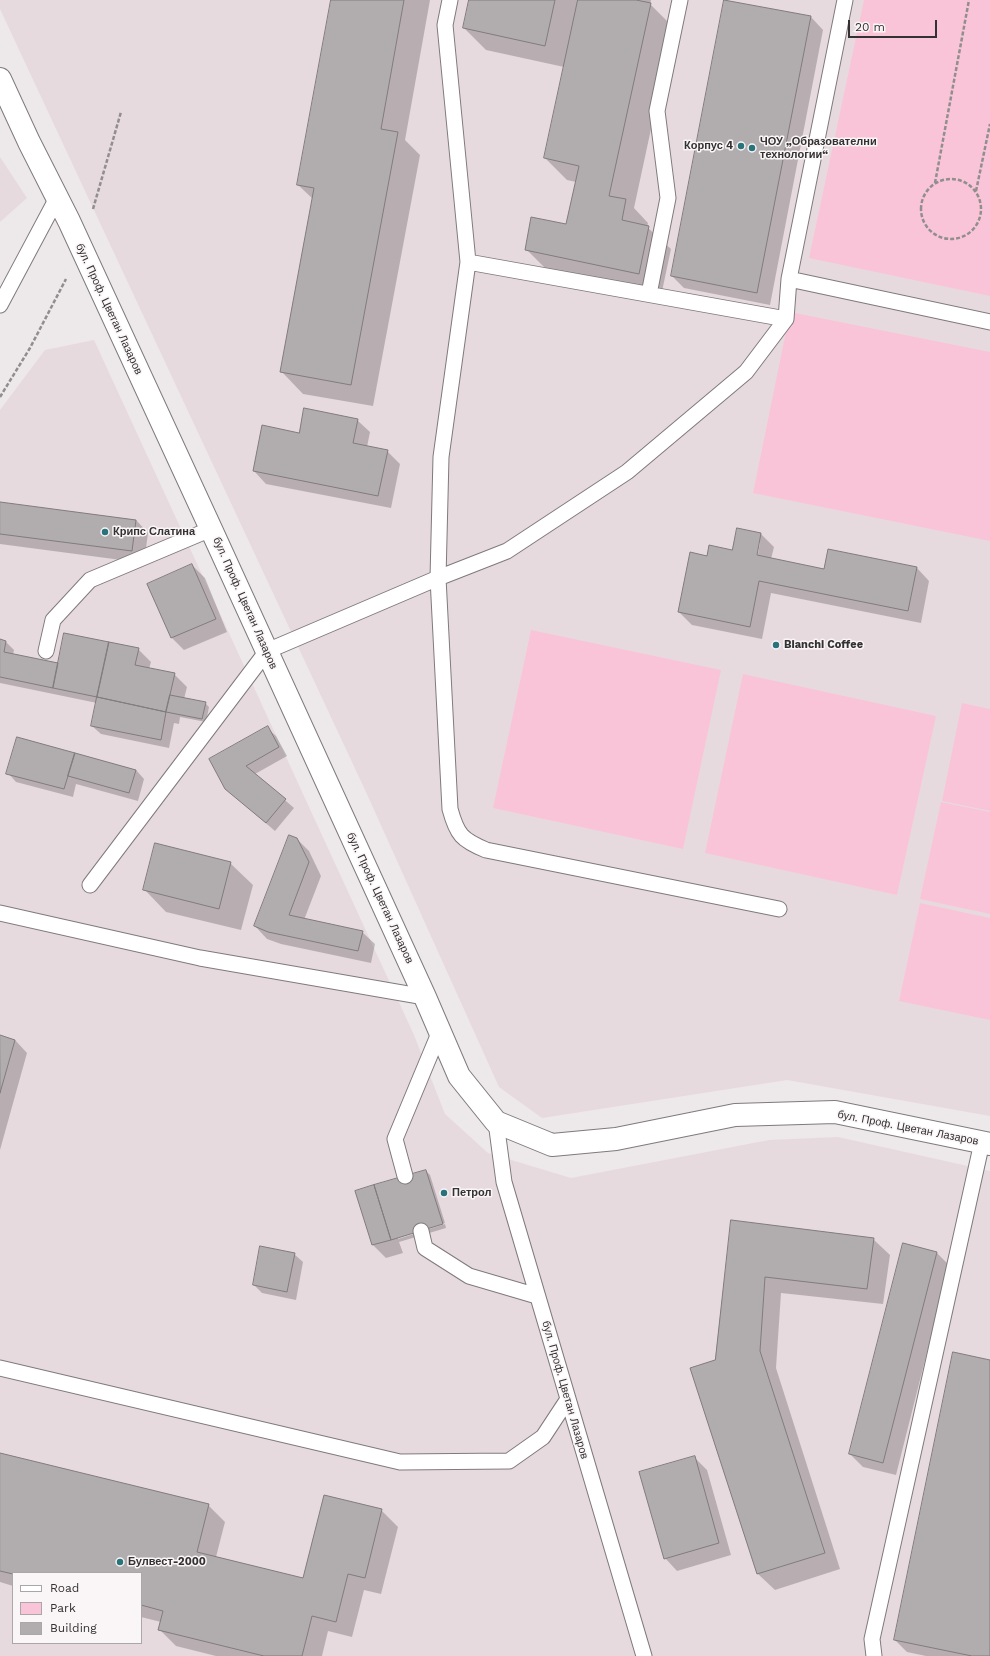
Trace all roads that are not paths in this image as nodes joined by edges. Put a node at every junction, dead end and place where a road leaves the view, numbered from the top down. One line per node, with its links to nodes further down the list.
1 (450, 0): 6 (lane)
2 (680, 0): 8 (lane)
3 (845, 0): 7 (lane)
4 (0, 79): 5 (street, бул. Проф. Цветан Лазаров)
5 (57, 198): 9 (lane); 12 (street, бул. Проф. Цветан Лазаров)
6 (468, 262): 8 (lane); 13 (lane)
7 (789, 279): 10 (lane); 11 (lane)
8 (649, 294): 10 (lane)
9 (0, 305)
10 (786, 319): 13 (lane)
11 (990, 322)
12 (211, 529): 14 (lane); 15 (street, бул. Проф. Цветан Лазаров)
13 (438, 578): 15 (lane); 17 (lane)
14 (46, 650)
15 (267, 651): 16 (lane); 19 (street, бул. Проф. Цветан Лазаров)
16 (90, 885)
17 (779, 909)
18 (0, 913): 19 (lane)
19 (425, 997): 20 (street, бул. Проф. Цветан Лазаров)
20 (440, 1031): 21 (street, бул. Проф. Цветан Лазаров); 23 (lane)
21 (496, 1122): 22 (street, бул. Проф. Цветан Лазаров); 25 (lane, бул. Проф. Цветан Лазаров)
22 (986, 1143): 29 (lane)
23 (405, 1176)
24 (421, 1231): 25 (lane)
25 (537, 1296): 27 (lane, бул. Проф. Цветан Лазаров)
26 (0, 1368): 27 (lane)
27 (568, 1399): 28 (lane, бул. Проф. Цветан Лазаров)
28 (644, 1656)
29 (874, 1656)

